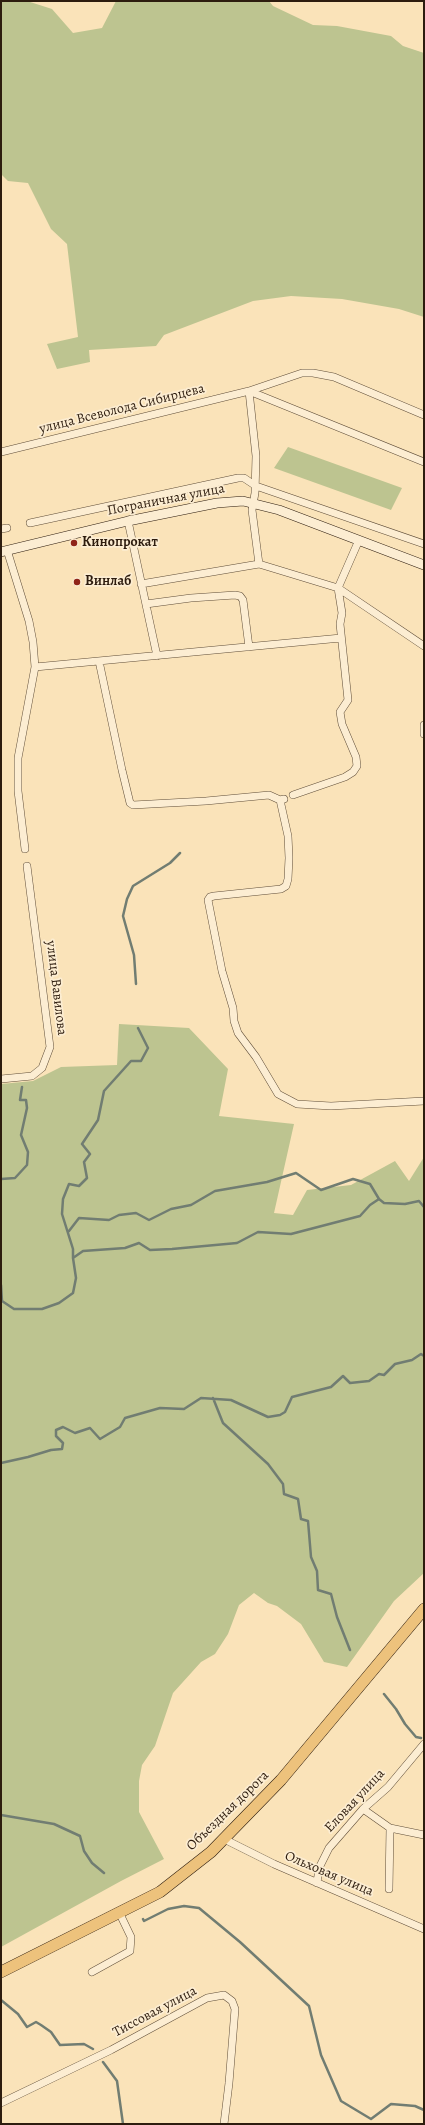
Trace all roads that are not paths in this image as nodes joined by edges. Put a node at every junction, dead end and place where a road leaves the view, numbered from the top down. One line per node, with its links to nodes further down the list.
1 (249, 391): 2 (street, улица Всеволода Сибирцева); 3 (street, улица Всеволода Сибирцева); 4 (street); 5 (street)
2 (424, 415)
3 (1, 452)
4 (424, 462)
5 (256, 486): 6 (street); 8 (street); 10 (street)
6 (253, 502): 7 (main road, Пограничная улица); 9 (main road, Пограничная улица); 12 (street)
7 (128, 521): 11 (main road, Пограничная улица); 14 (street)
8 (30, 523)
9 (359, 540): 13 (main road, Пограничная улица); 15 (street)
10 (424, 544)
11 (4, 551): 22 (street)
12 (259, 564): 14 (street); 15 (street)
13 (424, 565)
14 (141, 584): 16 (street)
15 (338, 588): 17 (street); 18 (street)
16 (146, 604): 19 (street); 20 (street)
17 (341, 638): 19 (street); 25 (street)
18 (424, 646)
19 (249, 647): 20 (street)
20 (157, 656): 21 (street)
21 (99, 661): 22 (street); 29 (street)
22 (34, 667): 26 (street)
23 (424, 725): 24 (street)
24 (424, 734)
25 (293, 795)
26 (25, 849)
27 (27, 866): 28 (street, улица Вавилова)
28 (1, 1079)
29 (424, 1101)
30 (424, 1609): 35 (main road, Объездная дорога)
31 (424, 1744): 32 (street, Еловая улица)
32 (363, 1809): 33 (street); 36 (street, Еловая улица)
33 (390, 1828): 34 (street); 37 (street)
34 (424, 1835)
35 (224, 1839): 36 (street, Ольховая улица); 38 (main road, Объездная дорога)
36 (317, 1883): 39 (street, Ольховая улица)
37 (389, 1889)
38 (119, 1912): 40 (main road, Объездная дорога); 41 (street)
39 (424, 1929)
40 (1, 1972)
41 (92, 1972)
42 (1, 2103): 43 (street, Тиссовая улица)
43 (224, 2124)

